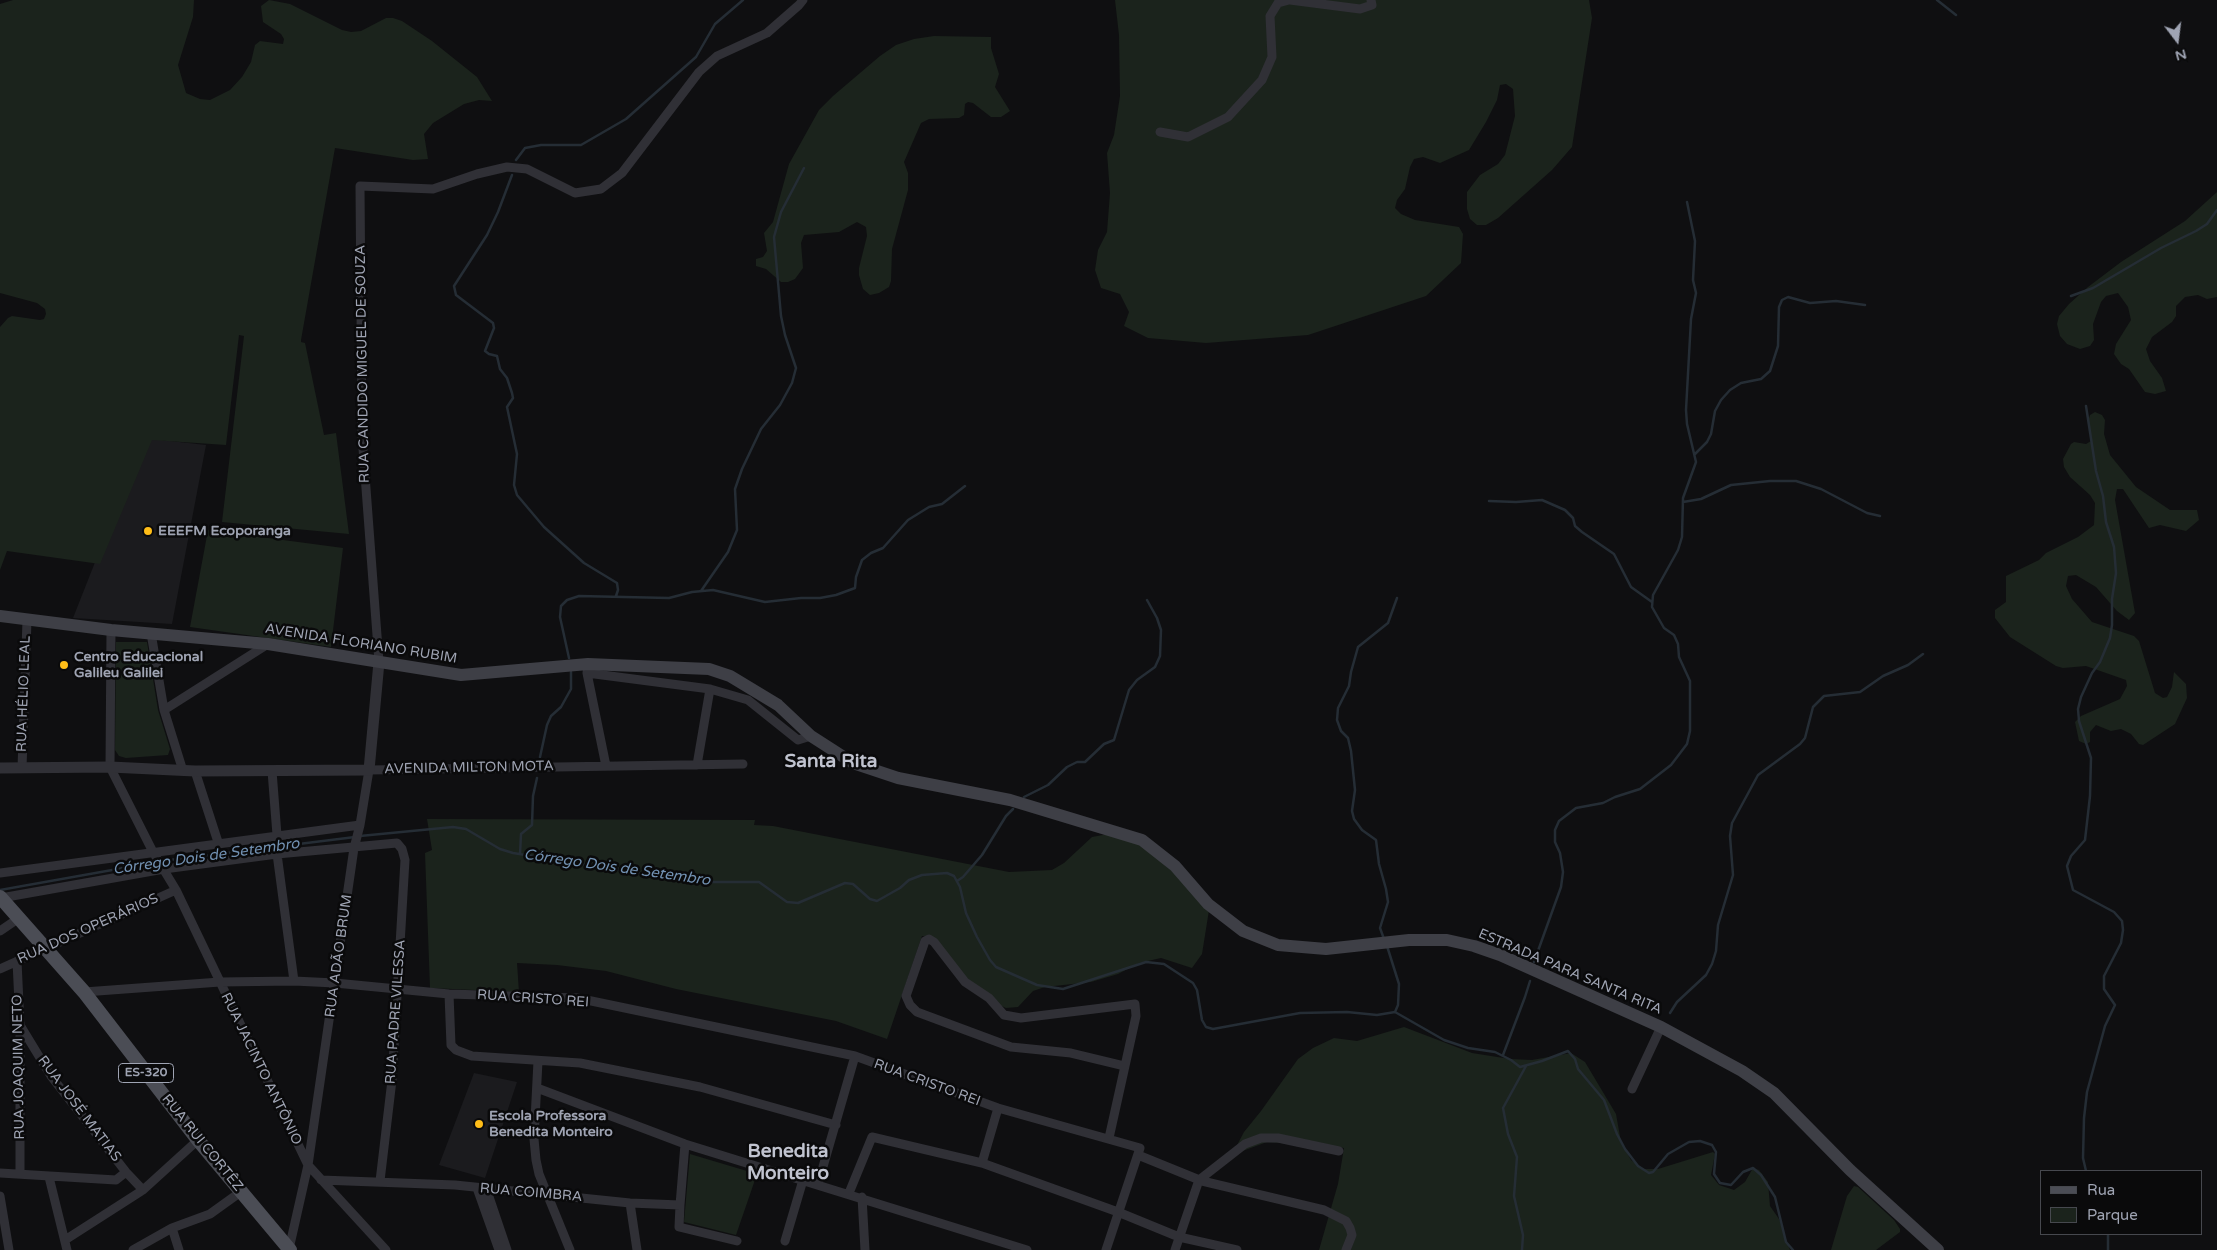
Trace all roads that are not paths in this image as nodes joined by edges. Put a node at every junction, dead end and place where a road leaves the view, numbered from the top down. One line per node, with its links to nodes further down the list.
1 (803, 0): 10 (street, RUA CANDIDO MIGUEL DE SOUZA)
2 (1290, 0): 3 (street); 4 (street)
3 (1371, 0)
4 (1160, 132)
5 (0, 616): 6 (main road, AVENIDA FLORIANO RUBIM)
6 (27, 620): 7 (main road, AVENIDA FLORIANO RUBIM); 20 (street, RUA HÉLIO LEAL)
7 (111, 630): 8 (main road, AVENIDA FLORIANO RUBIM); 18 (street)
8 (151, 632): 9 (main road, AVENIDA FLORIANO RUBIM); 13 (street)
9 (268, 644): 10 (main road, AVENIDA FLORIANO RUBIM); 13 (street)
10 (379, 662): 11 (main road, AVENIDA FLORIANO RUBIM); 21 (street, RUA ADÃO BRUM)
11 (588, 668): 12 (street, AVENIDA FLORIANO RUBIM); 14 (main road, ESTRADA PARA SANTA RITA); 17 (street)
12 (710, 689): 14 (street, AVENIDA FLORIANO RUBIM); 16 (street)
13 (164, 710): 22 (street)
14 (811, 736): 47 (main road, ESTRADA PARA SANTA RITA)
15 (743, 764): 16 (street, AVENIDA MILTON MOTA)
16 (697, 765): 17 (street, AVENIDA MILTON MOTA)
17 (606, 766): 21 (street, AVENIDA MILTON MOTA)
18 (110, 767): 20 (street, AVENIDA MILTON MOTA); 22 (street, AVENIDA MILTON MOTA); 29 (street, RUA JACINTO ANTÔNIO)
19 (0, 768): 20 (street, AVENIDA MILTON MOTA)
20 (22, 768)
21 (369, 770): 24 (street, AVENIDA MILTON MOTA); 25 (street, RUA ADÃO BRUM)
22 (183, 771): 23 (street, AVENIDA MILTON MOTA)
23 (195, 771): 24 (street, AVENIDA MILTON MOTA); 27 (street)
24 (272, 771): 26 (street)
25 (359, 828): 26 (street); 28 (street, RUA ADÃO BRUM)
26 (277, 835): 27 (street)
27 (218, 842): 29 (street)
28 (355, 845): 30 (street); 42 (street, RUA ADÃO BRUM); 43 (street, RUA PADRE VILESSA)
29 (155, 853): 31 (street, RUA JACINTO ANTÔNIO); 32 (street)
30 (277, 854): 31 (street); 40 (street)
31 (163, 868): 33 (street, RUA JACINTO ANTÔNIO); 34 (street)
32 (0, 873)
33 (176, 890): 37 (street, RUA DOS OPERÁRIOS); 41 (street, RUA JACINTO ANTÔNIO)
34 (0, 898): 35 (main road, RUA RUI CORTÊZ / ES-320)
35 (19, 918): 36 (street); 37 (main road, RUA RUI CORTÊZ / ES-320)
36 (0, 931)
37 (46, 948): 38 (street, RUA DOS OPERÁRIOS); 44 (main road, RUA RUI CORTÊZ / ES-320)
38 (17, 961): 39 (street, RUA DOS OPERÁRIOS); 46 (street, RUA JOAQUIM NETO)
39 (0, 969)
40 (294, 981): 41 (street, RUA CRISTO REI); 42 (street, RUA CRISTO REI)
41 (220, 982): 44 (street, RUA CRISTO REI); 61 (street, RUA JACINTO ANTÔNIO)
42 (335, 982): 43 (street, RUA CRISTO REI); 61 (street, RUA ADÃO BRUM)
43 (398, 988): 45 (street, RUA CRISTO REI); 69 (street, RUA PADRE VILESSA)
44 (84, 992): 56 (main road, RUA RUI CORTÊZ / ES-320)
45 (448, 994): 48 (street, RUA CRISTO REI); 49 (street)
46 (20, 1025): 62 (street, RUA JOSÉ MATIAS); 64 (street, RUA JOAQUIM NETO)
47 (1661, 1027): 52 (street); 103 (main road, ESTRADA PARA SANTA RITA)
48 (855, 1056): 53 (street, RUA CRISTO REI); 54 (street)
49 (538, 1061): 51 (street); 54 (street)
50 (1126, 1066): 50 (street); 55 (street)
51 (537, 1088): 57 (street); 75 (street)
52 (1632, 1089)
53 (998, 1108): 55 (street, RUA CRISTO REI); 60 (street, RUA CRISTO REI)
54 (836, 1125): 70 (street)
55 (1109, 1138): 59 (street, RUA CRISTO REI)
56 (198, 1140): 73 (street); 74 (main road, RUA RUI CORTÊZ / ES-320)
57 (685, 1144): 67 (street); 80 (street)
58 (1339, 1151): 68 (street)
59 (1139, 1152): 68 (street, RUA CRISTO REI); 81 (street)
60 (982, 1163): 76 (street); 81 (street)
61 (308, 1165): 66 (street, RUA JACINTO ANTÔNIO); 93 (street, RUA ADÃO BRUM)
62 (126, 1172): 65 (street); 73 (street, RUA JOSÉ MATIAS)
63 (0, 1173): 64 (street)
64 (20, 1174): 65 (street)
65 (49, 1177): 84 (street)
66 (320, 1180): 69 (street, RUA COIMBRA); 94 (street, RUA JACINTO ANTÔNIO)
67 (803, 1180): 70 (street); 86 (street)
68 (1199, 1180): 83 (street); 102 (street, RUA CRISTO REI)
69 (380, 1181): 71 (street, RUA COIMBRA)
70 (818, 1184): 76 (street)
71 (476, 1188): 72 (street, RUA COIMBRA); 87 (street)
72 (486, 1188): 75 (street, RUA COIMBRA); 87 (street)
73 (143, 1190): 84 (street)
74 (242, 1191): 82 (street); 93 (main road, RUA RUI CORTÊZ / ES-320)
75 (548, 1193): 79 (street, RUA COIMBRA); 95 (street)
76 (849, 1193): 78 (street)
77 (0, 1196): 89 (street)
78 (862, 1197): 88 (street); 97 (street)
79 (630, 1203): 80 (street, RUA COIMBRA); 96 (street)
80 (680, 1205): 85 (street)
81 (1118, 1212): 83 (street); 99 (street)
82 (172, 1228): 91 (street); 92 (street)
83 (1179, 1237): 100 (street); 101 (street)
84 (65, 1240): 90 (street)
85 (737, 1241)
86 (785, 1241)
87 (502, 1246)
88 (1012, 1248): 98 (street)
89 (10, 1250)
90 (67, 1250)
91 (133, 1250)
92 (179, 1250)
93 (289, 1250)
94 (386, 1250)
95 (570, 1250)
96 (637, 1250)
97 (865, 1250)
98 (1027, 1250)
99 (1106, 1250)
100 (1175, 1250)
101 (1237, 1250)
102 (1346, 1250)
103 (1938, 1250)

